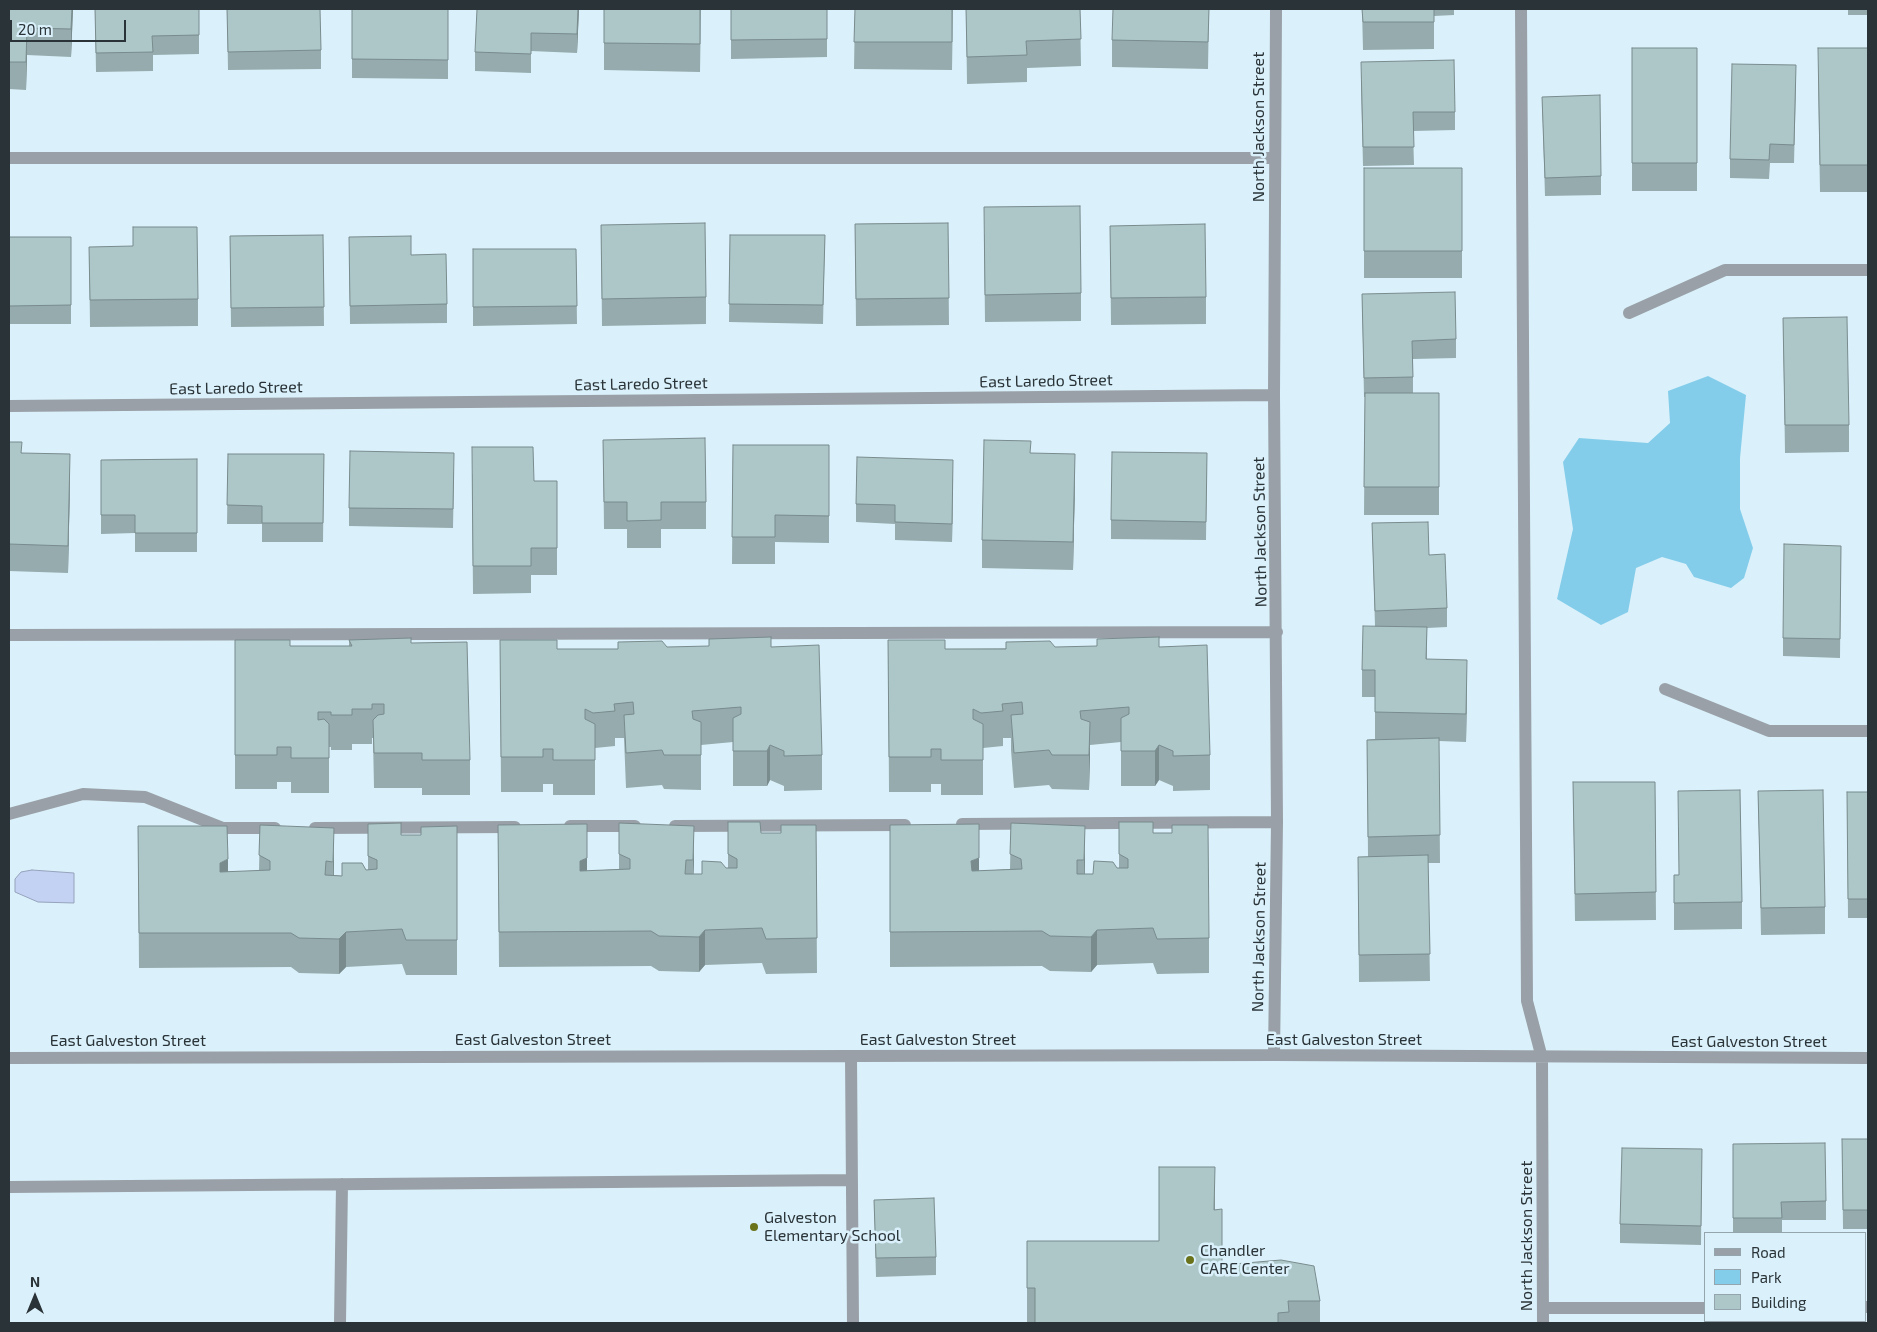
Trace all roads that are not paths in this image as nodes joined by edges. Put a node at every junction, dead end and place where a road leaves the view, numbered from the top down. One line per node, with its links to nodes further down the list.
1 (1276, 9): 4 (street, North Jackson Street)
2 (1521, 9): 24 (street, North Jackson Street)
3 (9, 158): 4 (street)
4 (1275, 158): 7 (street, North Jackson Street)
5 (1868, 270): 6 (street)
6 (1629, 313)
7 (1274, 395): 8 (street, East Laredo Street); 9 (street, North Jackson Street)
8 (9, 406)
9 (1278, 632): 10 (street); 14 (street, North Jackson Street)
10 (9, 635)
11 (1665, 689): 12 (street)
12 (1868, 731)
13 (9, 814): 19 (street)
14 (1278, 822): 16 (street); 21 (street, North Jackson Street)
15 (920, 824): 17 (street)
16 (949, 824)
17 (562, 826)
18 (532, 827): 20 (street)
19 (283, 828)
20 (303, 828)
21 (1274, 1055): 22 (street, East Galveston Street); 24 (street, East Galveston Street)
22 (851, 1056): 23 (street, East Galveston Street); 26 (street)
23 (9, 1058)
24 (1542, 1058): 25 (street, East Galveston Street); 29 (street, North Jackson Street)
25 (1868, 1058)
26 (852, 1180): 27 (street); 32 (street)
27 (342, 1184): 28 (street); 31 (street)
28 (9, 1187)
29 (1543, 1308): 30 (street); 33 (street, North Jackson Street)
30 (1704, 1308)
31 (340, 1323)
32 (852, 1323)
33 (1543, 1323)

